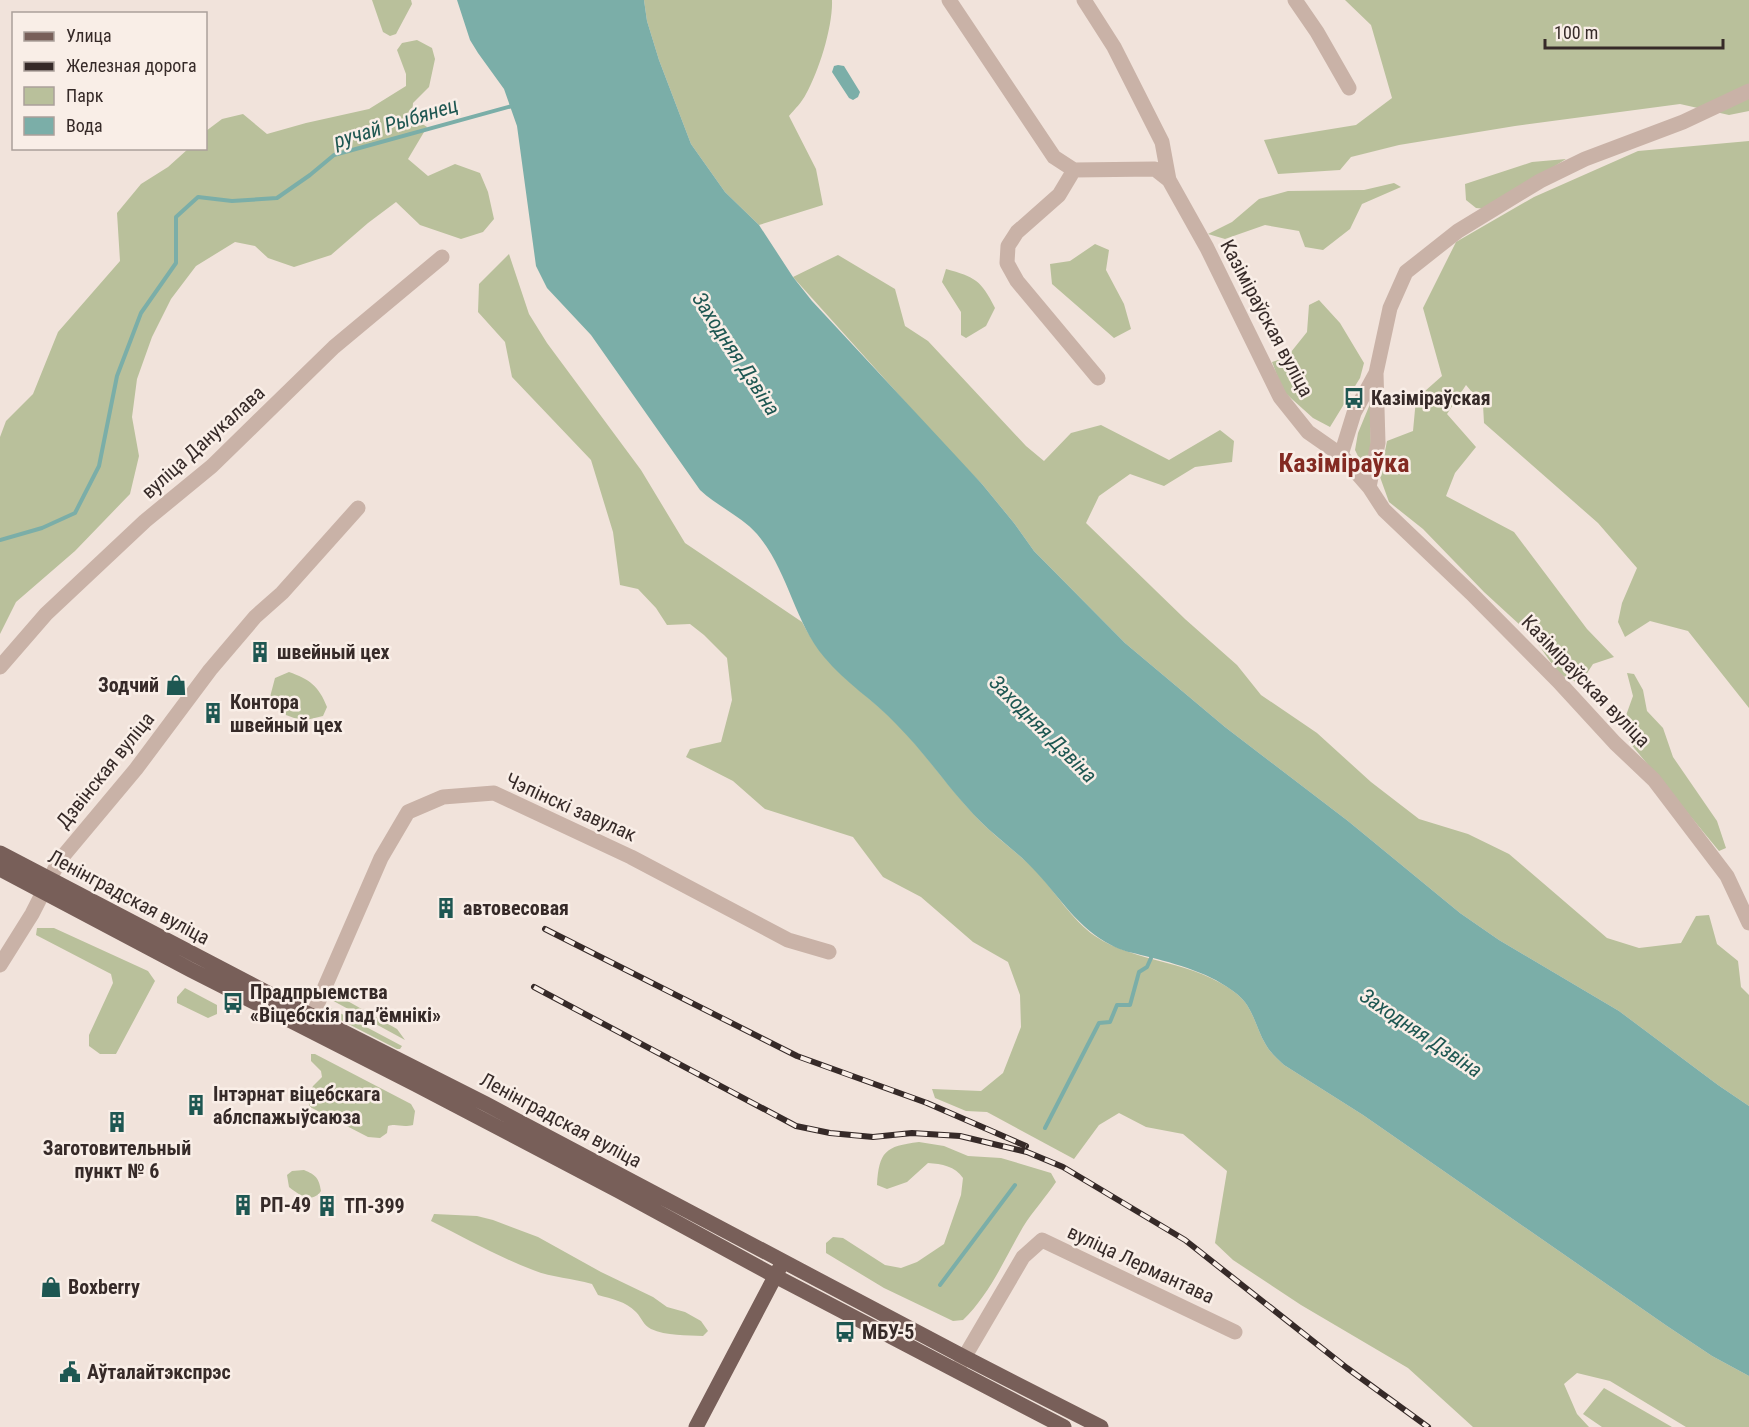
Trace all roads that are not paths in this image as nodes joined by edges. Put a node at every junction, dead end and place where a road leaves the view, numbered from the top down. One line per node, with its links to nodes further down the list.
1 (949, 0): 6 (street)
2 (1084, 0): 7 (street, Казіміраўская вуліца)
3 (1295, 0): 4 (street)
4 (1349, 88)
5 (1749, 92): 9 (street)
6 (1074, 170): 7 (street); 10 (street)
7 (1169, 180): 11 (street, Казіміраўская вуліца)
8 (442, 258): 14 (street, вуліца Данукалава)
9 (1376, 373): 11 (street); 12 (street)
10 (1098, 378)
11 (1341, 454): 12 (street, Казіміраўская вуліца)
12 (1369, 487): 18 (street, Казіміраўская вуліца)
13 (358, 508): 17 (street, Дзвінская вуліца)
14 (0, 667)
15 (0, 853): 17 (main road, Ленінградская вуліца)
16 (0, 869): 17 (main road, Ленінградская вуліца)
17 (46, 885): 20 (street, Дзвінская вуліца); 21 (main road, Ленінградская вуліца)
18 (1749, 923)
19 (829, 952): 21 (street, Чэпінскі завулак)
20 (0, 965)
21 (310, 1022): 22 (main road, Ленінградская вуліца); 23 (main road, Ленінградская вуліца)
22 (783, 1261): 23 (main road); 25 (main road, Ленінградская вуліца)
23 (775, 1276): 26 (main road, Ленінградская вуліца); 27 (main road)
24 (1235, 1332): 25 (street, вуліца Лермантава)
25 (964, 1357): 26 (street, вуліца Лермантава); 29 (main road, Ленінградская вуліца)
26 (956, 1371): 28 (main road, Ленінградская вуліца)
27 (696, 1427)
28 (1064, 1427)
29 (1101, 1427)

